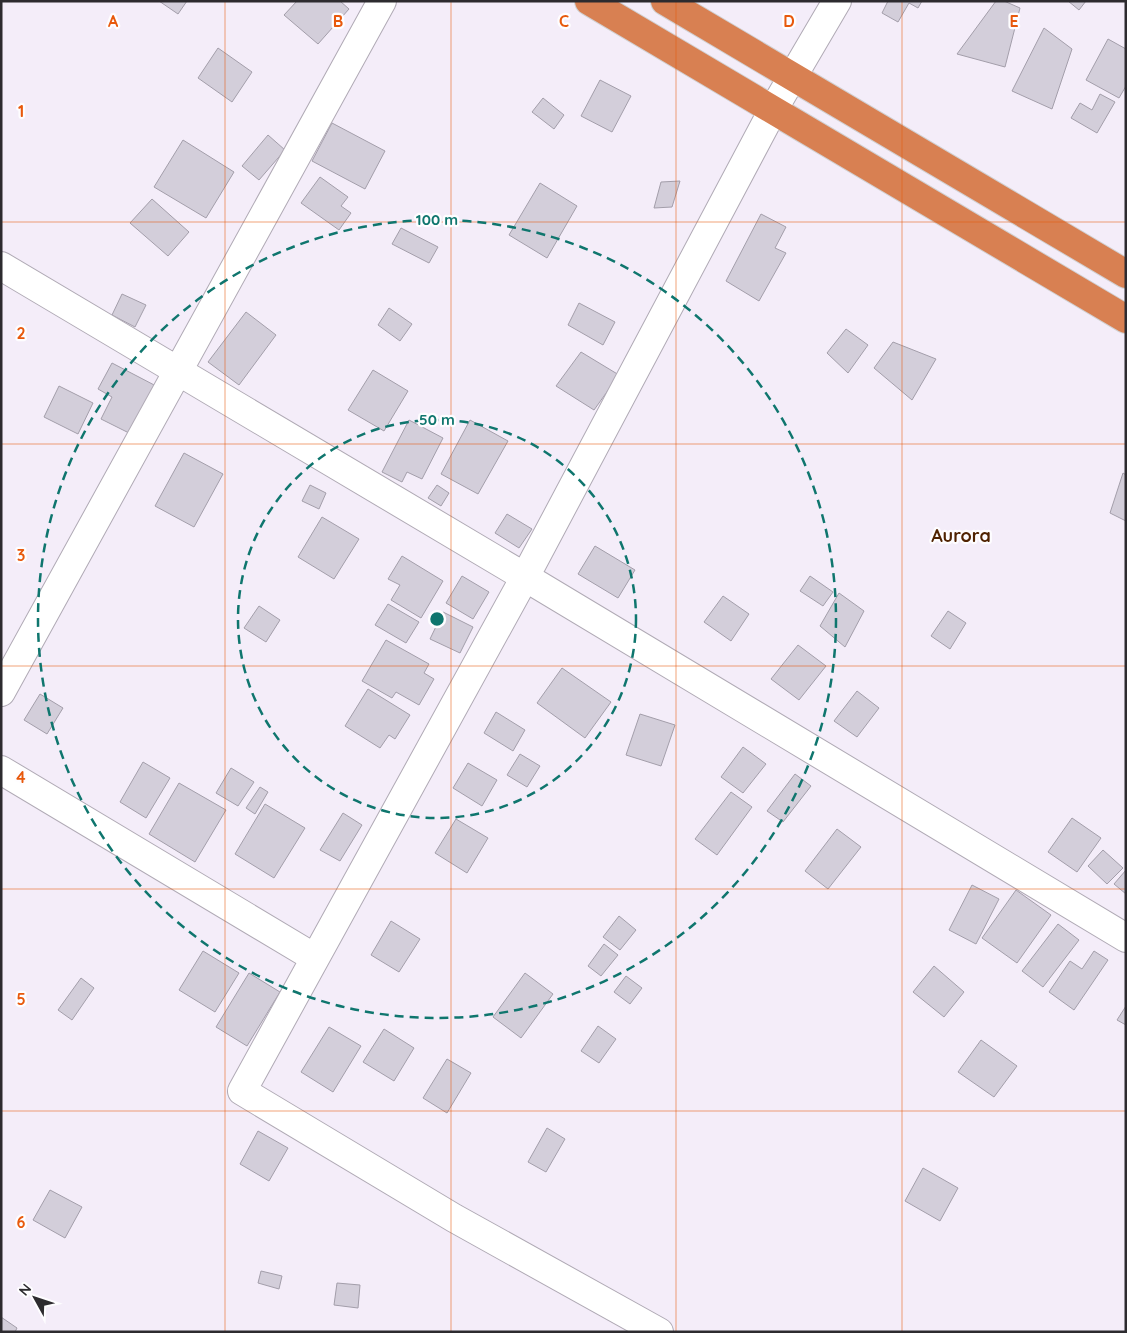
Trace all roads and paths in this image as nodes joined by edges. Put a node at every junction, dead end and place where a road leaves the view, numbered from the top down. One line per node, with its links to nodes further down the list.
1 (382, 1): 10 (street)
2 (589, 1): 6 (highway)
3 (665, 1): 5 (highway)
4 (837, 1): 5 (street)
5 (792, 77): 6 (street); 8 (highway)
6 (772, 110): 9 (highway); 11 (street)
7 (1, 266): 10 (street)
8 (1126, 274)
9 (1126, 319)
10 (179, 371): 11 (street); 12 (street)
11 (525, 577): 14 (street); 15 (street)
12 (1, 692)
13 (1, 770): 15 (street)
14 (1126, 938)
15 (315, 958): 16 (street)
16 (659, 1332)

